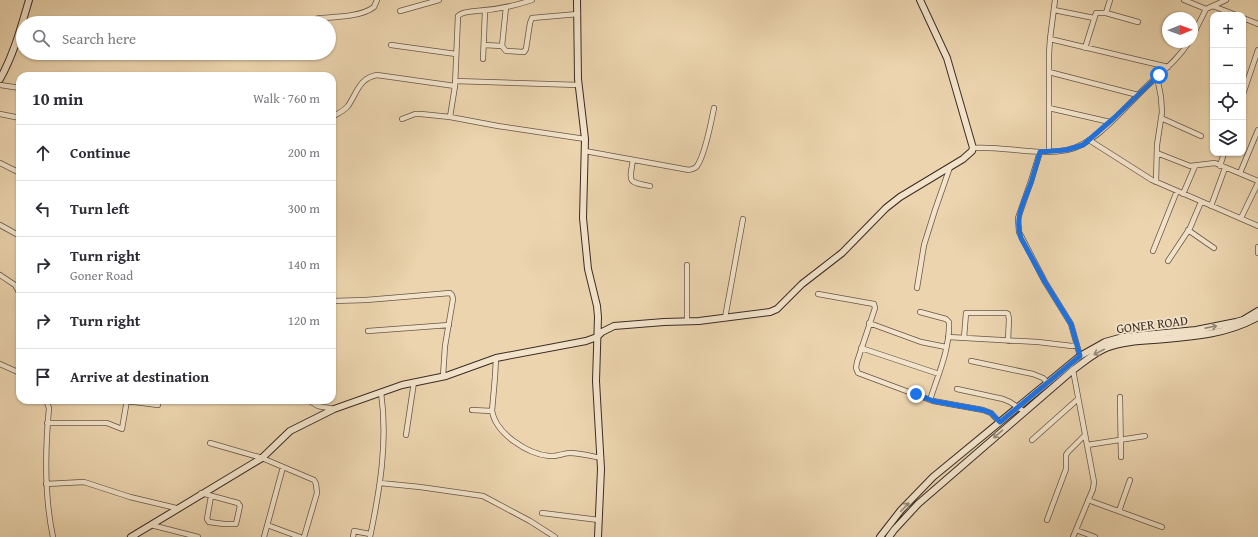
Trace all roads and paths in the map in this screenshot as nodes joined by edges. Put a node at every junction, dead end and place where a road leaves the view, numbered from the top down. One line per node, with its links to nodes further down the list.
1 (29, 0): 20 (street)
2 (376, 0): 21 (street)
3 (439, 0): 15 (street)
4 (532, 0): 12 (street)
5 (577, 0): 19 (street)
6 (920, 0): 60 (street)
7 (1055, 0): 14 (street)
8 (1110, 0): 18 (street)
9 (1184, 0): 13 (street)
10 (1226, 0): 11 (street)
11 (1213, 6): 13 (street); 17 (street)
12 (506, 8): 16 (street); 31 (street)
13 (1206, 9): 26 (street)
14 (1054, 10): 22 (street); 27 (street)
15 (400, 11)
16 (485, 11): 30 (street); 35 (street)
17 (1228, 12)
18 (1106, 13): 22 (street); 24 (street)
19 (578, 14): 31 (street); 43 (street)
20 (25, 16)
21 (336, 17)
22 (1094, 18): 32 (street)
23 (1246, 19): 25 (street)
24 (1138, 22)
25 (1258, 24)
26 (1198, 25)
27 (1050, 39): 32 (street); 38 (street)
28 (16, 45): 40 (street)
29 (391, 45): 35 (street)
30 (484, 45): 31 (street); 36 (street)
31 (502, 46)
32 (1086, 48): 37 (street)
33 (1185, 48): 37 (street)
34 (1258, 50): 44 (street)
35 (456, 54): 41 (street)
36 (483, 58)
37 (1168, 67): 39 (street)
38 (1049, 72): 46 (street); 48 (street)
39 (1157, 77): 46 (street); 53 (street)
40 (0, 79)
41 (455, 84): 43 (street); 50 (street); 52 (street)
42 (0, 85): 45 (street)
43 (579, 85): 58 (street)
44 (1246, 85)
45 (16, 87)
46 (1138, 95): 55 (street)
47 (714, 108): 66 (street)
48 (1049, 108): 55 (street); 63 (street)
49 (0, 114): 51 (street)
50 (336, 115)
51 (16, 117)
52 (450, 117): 54 (street); 58 (street)
53 (1161, 118): 57 (street); 64 (street)
54 (402, 119)
55 (1110, 122): 59 (street)
56 (1258, 130): 72 (street)
57 (1201, 136)
58 (585, 139): 61 (street)
59 (1089, 140): 63 (street); 73 (street)
60 (973, 148): 62 (street); 69 (street)
61 (585, 151): 66 (street); 105 (street)
62 (1040, 152): 63 (street); 109 (street)
63 (1049, 152)
64 (1157, 153): 68 (street); 73 (street)
65 (1224, 156): 70 (street)
66 (633, 160): 75 (street)
67 (0, 163): 71 (street)
68 (1195, 166): 70 (street); 77 (street)
69 (950, 167): 94 (street); 100 (street)
70 (1223, 167): 72 (street); 79 (street)
71 (16, 172)
72 (1240, 173): 74 (street)
73 (1156, 182): 76 (street)
74 (1258, 182): 80 (street)
75 (650, 186)
76 (1177, 191): 77 (street); 88 (street)
77 (1183, 194): 78 (street)
78 (1201, 202): 79 (street); 84 (street)
79 (1211, 206): 80 (street)
80 (1240, 218): 83 (street)
81 (743, 219): 100 (street)
82 (0, 225): 85 (street)
83 (1258, 226)
84 (1188, 230): 87 (street); 90 (street)
85 (16, 234)
86 (1258, 247): 89 (street)
87 (1214, 248)
88 (1153, 251)
89 (1258, 253)
90 (1168, 261)
91 (687, 266): 101 (street)
92 (2, 276): 93 (street)
93 (16, 288)
94 (917, 288)
95 (818, 294): 102 (street)
96 (336, 300): 103 (street)
97 (1258, 311): 112 (street, GONER ROAD, one-way to 97)
98 (920, 312): 106 (street)
99 (1258, 317): 115 (street, GONER ROAD, one-way to 115)
100 (726, 318): 101 (street)
101 (687, 322): 105 (street)
102 (869, 323): 110 (street); 111 (street)
103 (449, 325): 104 (street); 120 (street)
104 (368, 331)
105 (597, 337): 113 (street); 149 (street)
106 (948, 337): 107 (street); 110 (street)
107 (964, 338): 108 (street); 108 (street)
108 (1008, 341): 109 (street)
109 (1077, 345): 112 (street)
110 (946, 347): 119 (street)
111 (861, 348): 119 (street); 127 (street)
112 (1080, 356): 115 (street); 117 (street, GONER ROAD)
113 (496, 358): 120 (street); 136 (street)
114 (971, 361): 122 (street)
115 (1082, 363): 117 (street, GONER ROAD)
116 (0, 364): 118 (street)
117 (1071, 367): 122 (street, GONER ROAD); 126 (street); 137 (street, GONER ROAD)
118 (16, 371)
119 (939, 374): 127 (street)
120 (443, 376): 121 (street)
121 (414, 382): 124 (street); 140 (street)
122 (1048, 383): 133 (street, GONER ROAD)
123 (957, 389): 133 (street)
124 (381, 392): 134 (street); 153 (street)
125 (1120, 397): 144 (street)
126 (1078, 399): 141 (street); 143 (street)
127 (930, 400): 138 (street)
128 (48, 404): 139 (street)
129 (126, 404): 139 (street)
130 (155, 404): 132 (street)
131 (315, 404): 134 (street)
132 (158, 405)
133 (1019, 407): 137 (street); 138 (street, GONER ROAD)
134 (334, 409): 148 (street)
135 (472, 410): 136 (street)
136 (492, 411): 149 (street)
137 (1025, 412): 155 (street, GONER ROAD, one-way to 155)
138 (1000, 422): 151 (street, GONER ROAD)
139 (47, 423): 154 (street)
140 (406, 435)
141 (1085, 435): 146 (street); 163 (street)
142 (1144, 436): 144 (street)
143 (1032, 440)
144 (1121, 440): 146 (street); 147 (street)
145 (210, 443): 148 (street)
146 (1087, 446): 158 (street)
147 (1120, 457)
148 (262, 458): 150 (street); 156 (street)
149 (601, 458): 162 (street)
150 (283, 467): 165 (street); 174 (street)
151 (933, 477): 155 (street); 178 (street, GONER ROAD, one-way to 151)
152 (1130, 480): 160 (street)
153 (380, 483): 168 (street); 176 (street)
154 (46, 484): 159 (street); 169 (street)
155 (940, 485): 179 (street, GONER ROAD)
156 (201, 493): 157 (street); 159 (street)
157 (211, 496): 157 (street)
158 (1088, 500): 160 (street); 167 (street)
159 (176, 508): 164 (street)
160 (1119, 511): 166 (street)
161 (542, 513): 162 (street)
162 (599, 520): 177 (street)
163 (1047, 520)
164 (151, 525): 170 (street); 171 (street)
165 (266, 525): 172 (street); 173 (street)
166 (1162, 527)
167 (1076, 530): 180 (street); 181 (street)
168 (370, 535): 175 (street)
169 (53, 537)
170 (131, 537)
171 (198, 537)
172 (264, 537)
173 (300, 537)
174 (304, 537)
175 (353, 537)
176 (555, 537)
177 (598, 537)
178 (880, 537)
179 (889, 537)
180 (1073, 537)
181 (1095, 537)

